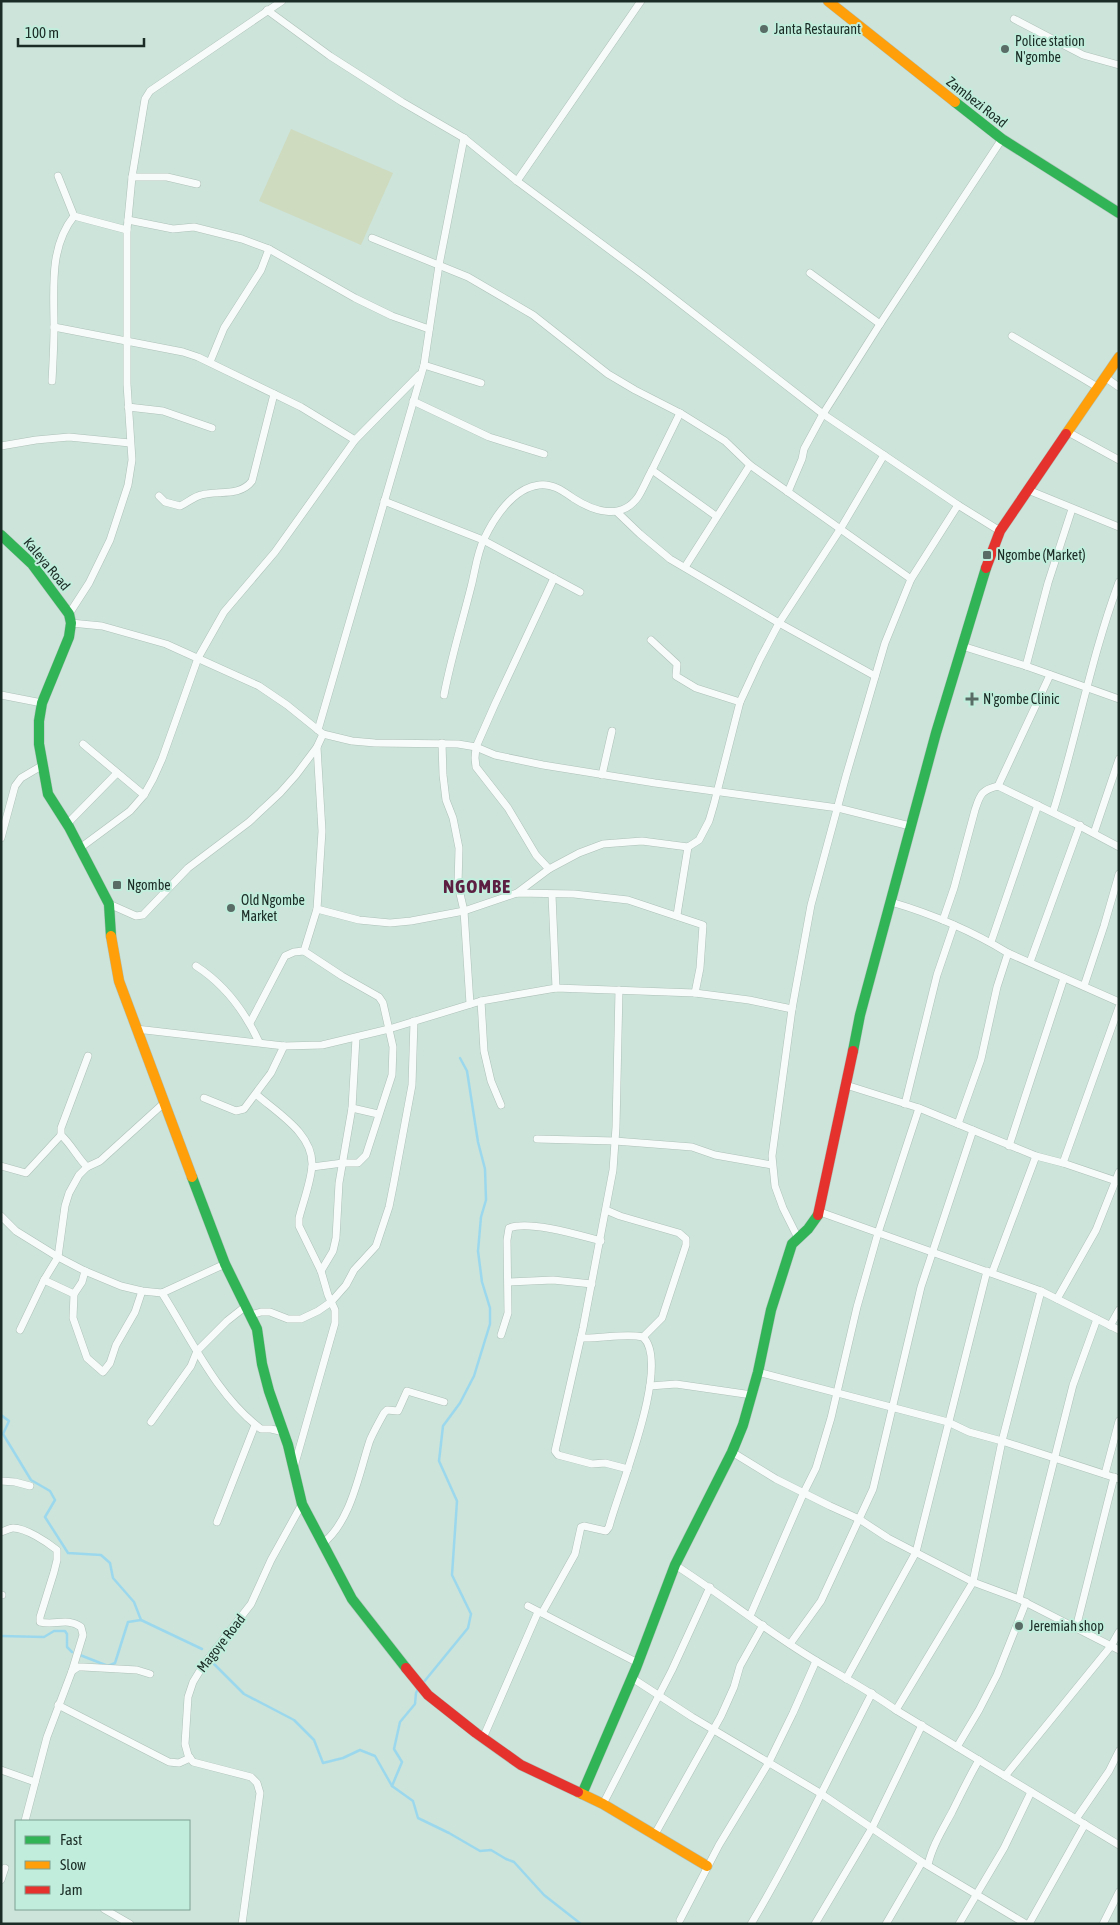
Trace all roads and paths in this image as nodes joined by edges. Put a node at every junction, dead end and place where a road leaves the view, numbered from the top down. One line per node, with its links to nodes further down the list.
1 (282, 1): 4 (street)
2 (641, 1): 11 (street)
3 (828, 1): 8 (street, Zambezi Road)
4 (267, 10): 7 (street); 10 (street)
5 (1014, 19): 6 (street)
6 (1119, 65)
7 (464, 138): 11 (street); 19 (street)
8 (1002, 139): 13 (street, Zambezi Road); 21 (street)
9 (58, 176): 14 (street)
10 (132, 177): 12 (street); 15 (street)
11 (517, 181): 39 (street)
12 (197, 184)
13 (1119, 213)
14 (74, 216): 16 (street); 22 (street)
15 (128, 220): 16 (street); 18 (street)
16 (127, 230): 25 (street)
17 (372, 238): 19 (street)
18 (270, 249): 23 (street); 27 (street)
19 (439, 266): 23 (street); 38 (street)
20 (810, 273): 21 (street)
21 (880, 324): 39 (street)
22 (54, 327): 25 (street); 31 (street)
23 (430, 329): 28 (street)
24 (1012, 336): 34 (street)
25 (128, 341): 27 (street); 37 (street)
26 (1119, 357): 30 (street)
27 (210, 362): 35 (street)
28 (424, 365): 29 (street); 32 (street)
29 (421, 374): 36 (street); 42 (street)
30 (1106, 378): 33 (street); 34 (street)
31 (52, 381)
32 (481, 383)
33 (1119, 387)
34 (1099, 388): 41 (street)
35 (274, 394): 42 (street); 52 (street)
36 (413, 400): 45 (street); 53 (street)
37 (128, 407): 40 (street); 43 (street)
38 (680, 413): 48 (street); 49 (street)
39 (823, 414): 46 (street); 51 (street)
40 (212, 428)
41 (1068, 432): 47 (street); 50 (street)
42 (355, 440): 72 (street)
43 (130, 443): 44 (street); 68 (street)
44 (1, 446)
45 (544, 454)
46 (884, 455): 54 (street); 58 (street)
47 (1119, 460)
48 (750, 465): 51 (street); 57 (street)
49 (652, 470): 56 (street); 57 (street)
50 (1028, 490): 55 (street); 60 (street)
51 (788, 492): 58 (street)
52 (158, 496)
53 (384, 502): 62 (street); 83 (street)
54 (958, 505): 60 (street); 65 (street)
55 (1072, 509): 59 (street); 73 (street)
56 (617, 512): 62 (street); 63 (street)
57 (716, 516): 63 (street)
58 (841, 528): 65 (street); 69 (street)
59 (1119, 528)
60 (1000, 531): 71 (street)
61 (1, 535): 68 (street, Kaleya Road)
62 (483, 540): 64 (street); 78 (street)
63 (686, 568): 69 (street)
64 (554, 578): 67 (street); 87 (street)
65 (911, 579): 75 (street)
66 (1119, 582): 76 (street)
67 (580, 592)
68 (70, 619): 72 (street); 81 (street)
69 (779, 623): 75 (street); 80 (street)
70 (651, 640): 80 (street)
71 (962, 646): 73 (street); 100 (street)
72 (198, 658): 83 (street); 94 (street)
73 (1026, 666): 74 (street)
74 (1050, 675): 76 (street); 92 (street)
75 (875, 676): 96 (street)
76 (1086, 688): 79 (street); 97 (street)
77 (1, 695): 81 (street)
78 (444, 695)
79 (1119, 699)
80 (740, 702): 93 (street)
81 (42, 703): 89 (street)
82 (612, 731): 91 (street)
83 (321, 732): 84 (street); 86 (street)
84 (442, 743): 87 (street); 113 (street)
85 (83, 744): 90 (street)
86 (317, 746): 111 (street); 112 (street)
87 (476, 747): 91 (street); 106 (street)
88 (1119, 759): 101 (street)
89 (43, 766): 98 (street); 102 (street)
90 (117, 773): 94 (street); 98 (street)
91 (602, 774): 93 (street)
92 (998, 786): 95 (street); 115 (street)
93 (718, 791): 96 (street); 103 (street)
94 (144, 795): 105 (street)
95 (1038, 805): 97 (street); 117 (street)
96 (838, 808): 100 (street); 131 (street)
97 (1053, 812): 99 (street)
98 (67, 824): 105 (street)
99 (1080, 825): 101 (street); 120 (street)
100 (910, 826): 110 (street)
101 (1094, 833): 104 (street)
102 (1, 838)
103 (688, 847): 106 (street); 114 (street)
104 (1119, 847)
105 (80, 848): 111 (street)
106 (549, 870): 108 (street)
107 (1119, 874): 123 (street)
108 (517, 893): 109 (street); 113 (street)
109 (552, 895): 114 (street); 124 (street)
110 (891, 902): 115 (street); 140 (street)
111 (109, 904): 134 (street)
112 (317, 909): 113 (street); 118 (street)
113 (464, 911): 129 (street)
114 (677, 915): 126 (street)
115 (943, 920): 116 (street)
116 (954, 925): 117 (street); 144 (street)
117 (991, 942): 119 (street)
118 (304, 952): 133 (street); 135 (street)
119 (1008, 952): 120 (street); 149 (street)
120 (1030, 962): 122 (street)
121 (196, 966): 133 (street)
122 (1064, 978): 123 (street); 154 (street)
123 (1084, 986): 128 (street)
124 (556, 988): 125 (street); 127 (street)
125 (619, 990): 126 (street); 153 (street)
126 (695, 993): 131 (street)
127 (481, 1001): 129 (street); 145 (street)
128 (1119, 1002)
129 (470, 1004): 132 (street)
130 (1119, 1007): 157 (street)
131 (792, 1009): 158 (street)
132 (414, 1021): 135 (street); 184 (street)
133 (250, 1023): 137 (street)
134 (136, 1029): 137 (street); 143 (street)
135 (389, 1029): 136 (street); 148 (street)
136 (356, 1038): 138 (street); 146 (street)
137 (259, 1042): 138 (street)
138 (284, 1046): 141 (street)
139 (88, 1056): 151 (street)
140 (846, 1085): 144 (street); 165 (street)
141 (256, 1094): 142 (street); 161 (street)
142 (204, 1098)
143 (164, 1103): 160 (street); 172 (street)
144 (905, 1104): 147 (street)
145 (501, 1105)
146 (352, 1108): 148 (street); 156 (street)
147 (919, 1108): 149 (street); 167 (street)
148 (378, 1114): 156 (street)
149 (958, 1124): 150 (street)
150 (973, 1130): 154 (street); 170 (street)
151 (61, 1135): 159 (street); 160 (street)
152 (537, 1139): 153 (street)
153 (615, 1141): 158 (street); 164 (street)
154 (1009, 1146): 155 (street)
155 (1036, 1156): 157 (street); 175 (street)
156 (343, 1163): 161 (street); 174 (street)
157 (1064, 1163): 163 (street)
158 (772, 1165): 168 (street)
159 (1, 1166)
160 (87, 1167): 171 (street)
161 (312, 1167): 174 (street)
162 (1119, 1172): 163 (street)
163 (1117, 1182): 183 (street)
164 (606, 1210): 169 (street); 192 (street)
165 (820, 1212): 167 (street); 168 (street)
166 (1, 1216): 171 (street)
167 (878, 1233): 170 (street); 197 (street)
168 (798, 1238): 195 (street)
169 (601, 1241): 177 (street); 178 (street)
170 (932, 1252): 175 (street); 200 (street)
171 (58, 1257): 173 (street); 176 (street)
172 (225, 1264): 181 (street); 185 (street)
173 (85, 1271): 179 (street); 182 (street)
174 (321, 1271): 184 (street)
175 (989, 1272): 180 (street); 203 (street)
176 (44, 1280): 182 (street); 189 (street)
177 (509, 1282): 178 (street); 191 (street)
178 (592, 1284): 193 (street)
179 (142, 1291): 181 (street); 182 (street)
180 (1041, 1291): 183 (street); 206 (street)
181 (162, 1293): 194 (street)
182 (74, 1294)
183 (1057, 1299): 187 (street)
184 (331, 1302): 185 (street); 209 (street)
185 (248, 1310): 194 (street); 205 (street)
186 (1119, 1310): 188 (street)
187 (1097, 1319): 188 (street); 208 (street)
188 (1110, 1326): 190 (street)
189 (20, 1330)
190 (1119, 1330)
191 (500, 1335)
192 (643, 1337): 193 (street); 196 (street)
193 (581, 1338): 210 (street)
194 (197, 1350): 202 (street); 204 (street)
195 (758, 1372): 197 (street); 198 (street)
196 (650, 1386): 198 (street); 210 (street)
197 (836, 1394): 200 (street); 215 (street)
198 (752, 1395): 207 (street)
199 (444, 1402): 220 (street)
200 (891, 1408): 203 (street); 217 (street)
201 (1119, 1421): 211 (street)
202 (151, 1422)
203 (948, 1422): 206 (street); 221 (street)
204 (255, 1425): 205 (street); 218 (street)
205 (284, 1432): 209 (street)
206 (1002, 1441): 208 (street); 223 (street)
207 (732, 1452): 215 (street); 222 (street)
208 (1054, 1459): 211 (street); 225 (street)
209 (294, 1467): 216 (street)
210 (628, 1469): 227 (street)
211 (1105, 1474): 212 (street)
212 (1117, 1478): 230 (street)
213 (1, 1480): 214 (street)
214 (30, 1486)
215 (804, 1492): 217 (street); 228 (street)
216 (302, 1504): 220 (street); 250 (street, Magoye Road)
217 (859, 1519): 221 (street); 232 (street)
218 (217, 1522)
219 (1, 1532): 237 (street)
220 (322, 1544): 247 (street)
221 (916, 1552): 223 (street); 240 (street)
222 (675, 1565): 224 (street); 236 (street)
223 (973, 1582): 225 (street); 244 (street)
224 (710, 1587): 228 (street); 242 (street)
225 (1023, 1601): 230 (street); 248 (street)
226 (528, 1606): 227 (street)
227 (540, 1612): 236 (street); 247 (street)
228 (750, 1616): 229 (street)
229 (763, 1625): 232 (street); 246 (street)
230 (1076, 1628): 233 (street)
231 (1119, 1632): 233 (street)
232 (790, 1644): 235 (street)
233 (1111, 1646): 234 (street); 254 (street)
234 (1119, 1650)
235 (816, 1661): 240 (street); 252 (street)
236 (638, 1663): 239 (street)
237 (72, 1671): 238 (street); 243 (street)
238 (150, 1674)
239 (632, 1678): 242 (street); 258 (street)
240 (846, 1679): 241 (street)
241 (872, 1693): 244 (street); 257 (street)
242 (658, 1696): 246 (street); 259 (street)
243 (58, 1705): 250 (street); 255 (street)
244 (896, 1710): 245 (street)
245 (922, 1725): 248 (street); 263 (street)
246 (713, 1730): 252 (street); 264 (street)
247 (483, 1738): 258 (street)
248 (957, 1747): 251 (street)
249 (1119, 1751): 260 (street)
250 (190, 1758): 275 (street)
251 (979, 1760): 254 (street); 266 (street)
252 (768, 1764): 257 (street); 267 (street)
253 (1, 1770): 255 (street)
254 (1004, 1776): 256 (street)
255 (35, 1782): 261 (street)
256 (1031, 1792): 260 (street); 271 (street)
257 (820, 1793): 263 (street); 276 (street)
258 (582, 1794): 259 (street)
259 (603, 1804): 264 (street)
260 (1076, 1819): 262 (street)
261 (25, 1820)
262 (1085, 1824): 265 (street); 280 (street)
263 (872, 1828): 266 (street); 277 (street)
264 (655, 1834): 267 (street)
265 (1119, 1845)
266 (925, 1864): 271 (street); 278 (street)
267 (707, 1866): 273 (street)
268 (5, 1868): 269 (street)
269 (1, 1880)
270 (1119, 1892): 281 (street)
271 (977, 1895): 279 (street); 280 (street)
272 (106, 1910): 274 (street)
273 (680, 1920)
274 (130, 1924)
275 (242, 1924)
276 (751, 1924)
277 (815, 1924)
278 (886, 1924)
279 (959, 1924)
280 (1027, 1924)
281 (1103, 1924)

